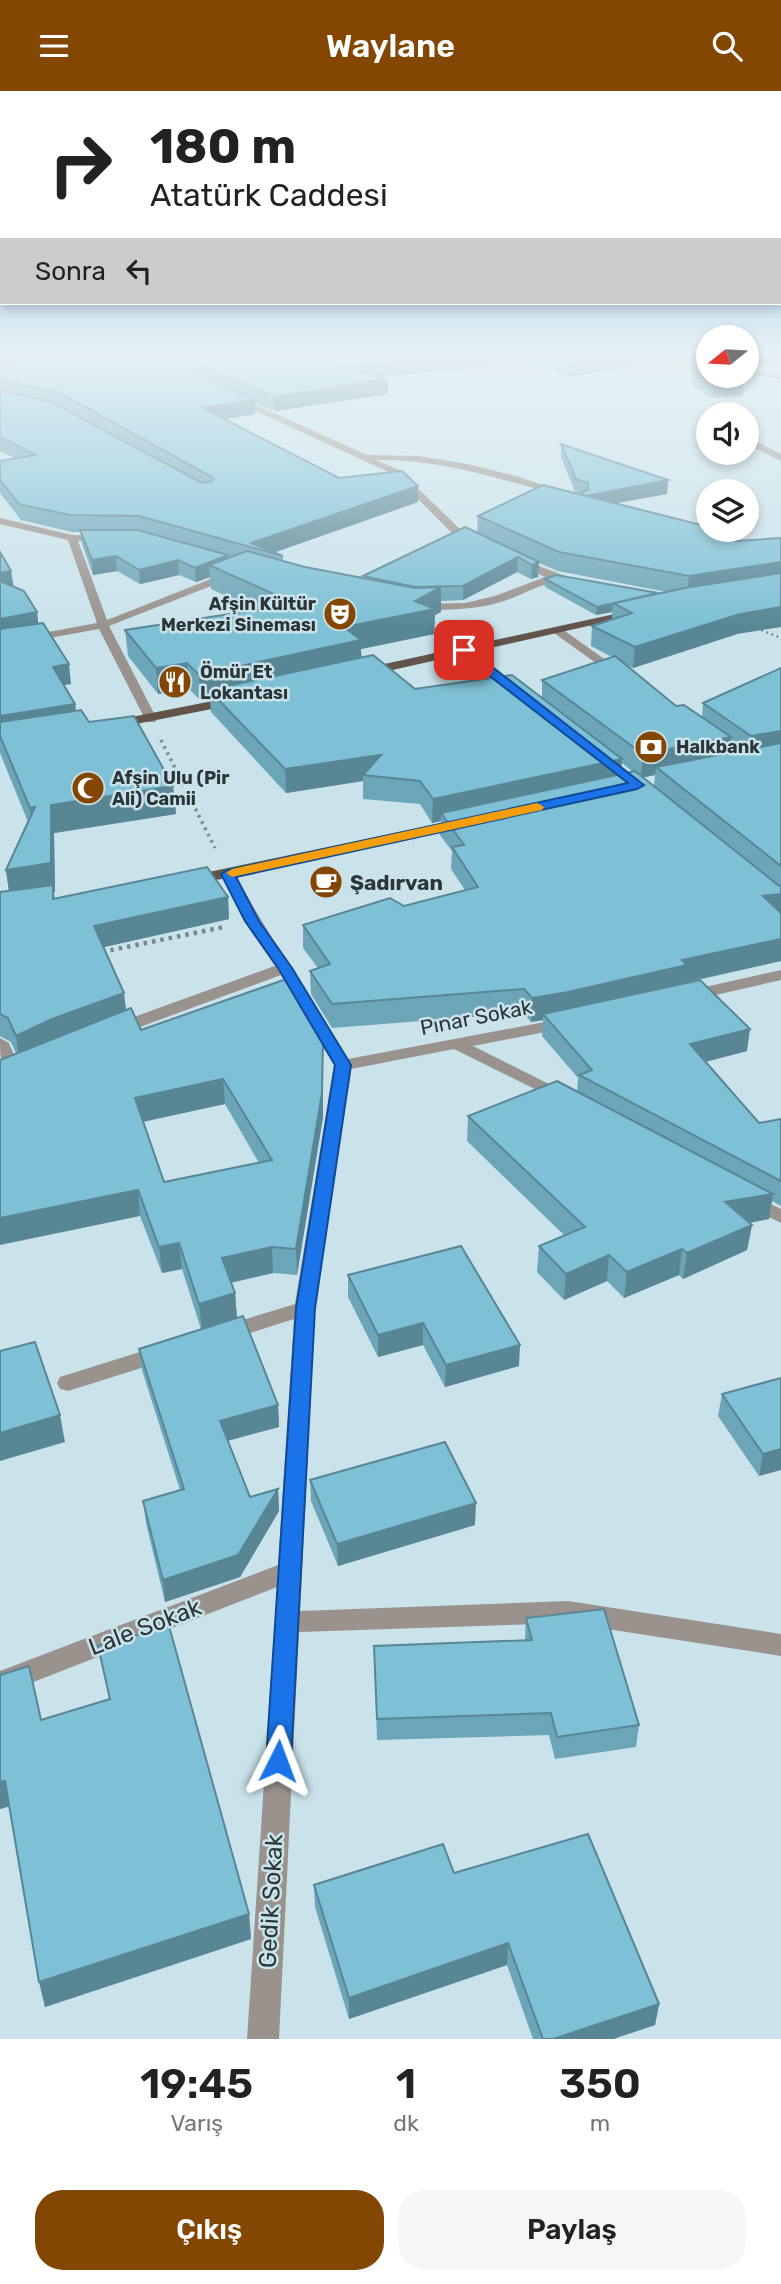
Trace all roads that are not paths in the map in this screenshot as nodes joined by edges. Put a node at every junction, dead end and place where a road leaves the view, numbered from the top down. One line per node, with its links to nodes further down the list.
1 (336, 445): 3 (street)
2 (759, 446): 4 (street)
3 (364, 458): 5 (street); 9 (street)
4 (781, 458)
5 (573, 497)
6 (0, 521): 7 (street)
7 (72, 538): 8 (street); 16 (street)
8 (113, 538)
9 (484, 546)
10 (507, 557): 12 (street)
11 (247, 569): 16 (street)
12 (554, 577): 13 (street); 14 (street)
13 (581, 582)
14 (404, 604)
15 (648, 610): 17 (main road)
16 (103, 625): 18 (street); 24 (street)
17 (558, 631): 19 (main road); 21 (street)
18 (0, 644)
19 (464, 650): 20 (main road); 23 (street)
20 (355, 674)
21 (625, 678)
22 (246, 698): 24 (main road)
23 (529, 701)
24 (150, 719): 25 (main road)
25 (110, 726)
26 (474, 821): 27 (main road)
27 (228, 874): 28 (main road); 29 (street)
28 (173, 883)
29 (285, 968): 33 (street); 36 (street)
30 (781, 975): 31 (street)
31 (674, 999)
32 (580, 1020): 35 (street, Pınar Sokak)
33 (102, 1034)
34 (0, 1043): 37 (street)
35 (457, 1044): 36 (street, Pınar Sokak); 38 (street)
36 (343, 1065): 41 (street, Gedik Sokak)
37 (13, 1074)
38 (585, 1110)
39 (732, 1190): 40 (street)
40 (781, 1217)
41 (305, 1308): 42 (street); 43 (street, Gedik Sokak)
42 (68, 1383)
43 (290, 1571): 44 (street, Gedik Sokak); 46 (street, Lale Sokak)
44 (286, 1622): 45 (street); 47 (street, Gedik Sokak)
45 (781, 1645)
46 (0, 1683)
47 (263, 2039)

